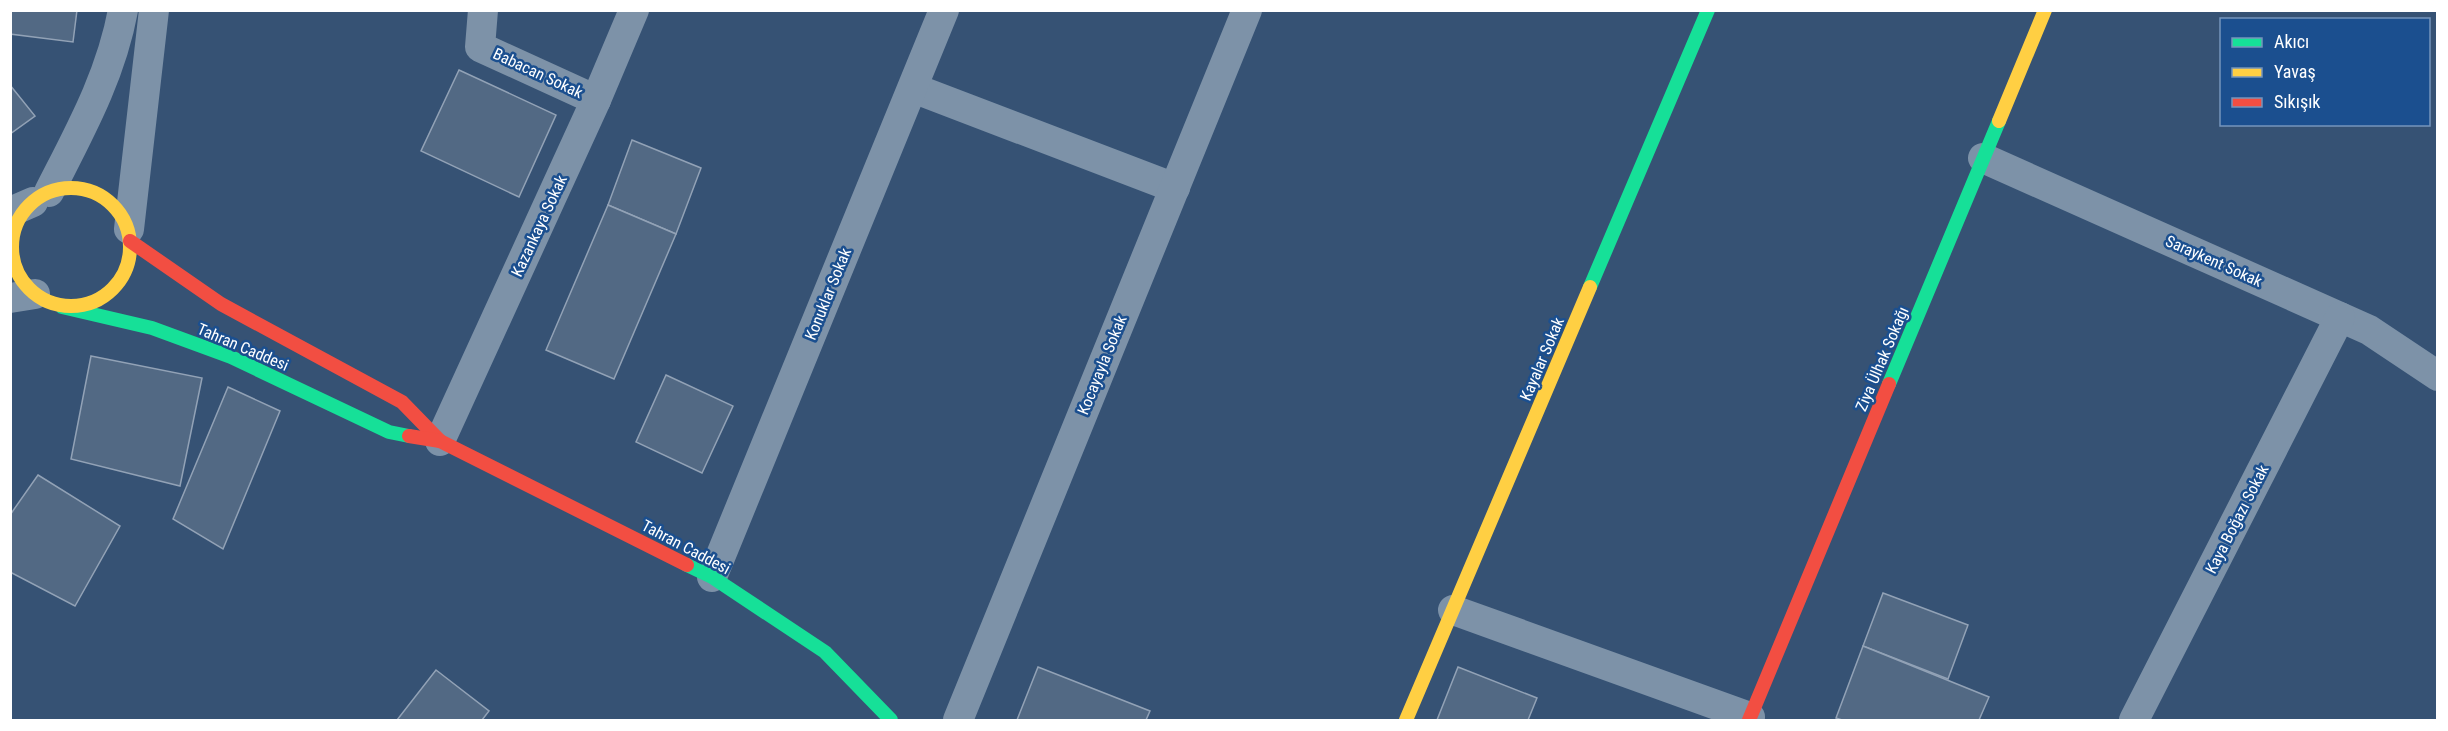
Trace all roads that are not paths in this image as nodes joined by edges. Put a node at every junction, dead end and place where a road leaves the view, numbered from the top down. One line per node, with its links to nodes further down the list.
1 (123, 10): 13 (street)
2 (154, 10): 14 (street)
3 (483, 10): 10 (street, Babacan Sokak)
4 (634, 10): 10 (street, Kazankaya Sokak)
5 (944, 10): 9 (street, Konuklar Sokak)
6 (1247, 10): 12 (street, Kocayayla Sokak)
7 (1708, 10): 21 (street, Kayalar Sokak)
8 (2045, 10): 11 (street, Ziya Ülhak Sokağı)
9 (913, 88): 12 (street); 20 (street, Konuklar Sokak)
10 (596, 100): 19 (street, Kazankaya Sokak)
11 (1983, 158): 17 (street, Saraykent Sokak); 22 (street, Ziya Ülhak Sokağı)
12 (1174, 188): 24 (street, Kocayayla Sokak)
13 (31, 202): 14 (street); 15 (street)
14 (129, 235): 16 (street); 19 (street, Tahran Caddesi)
15 (23, 296): 16 (street)
16 (63, 307): 19 (street, Tahran Caddesi)
17 (2340, 317): 18 (street, Saraykent Sokak); 26 (street, Kaya Boğazı Sokak)
18 (2438, 376)
19 (440, 441): 20 (street, Tahran Caddesi)
20 (712, 577): 23 (street, Tahran Caddesi)
21 (1453, 610): 22 (street); 25 (street, Kayalar Sokak)
22 (1750, 719)
23 (891, 720)
24 (958, 720)
25 (1406, 720)
26 (2134, 720)

